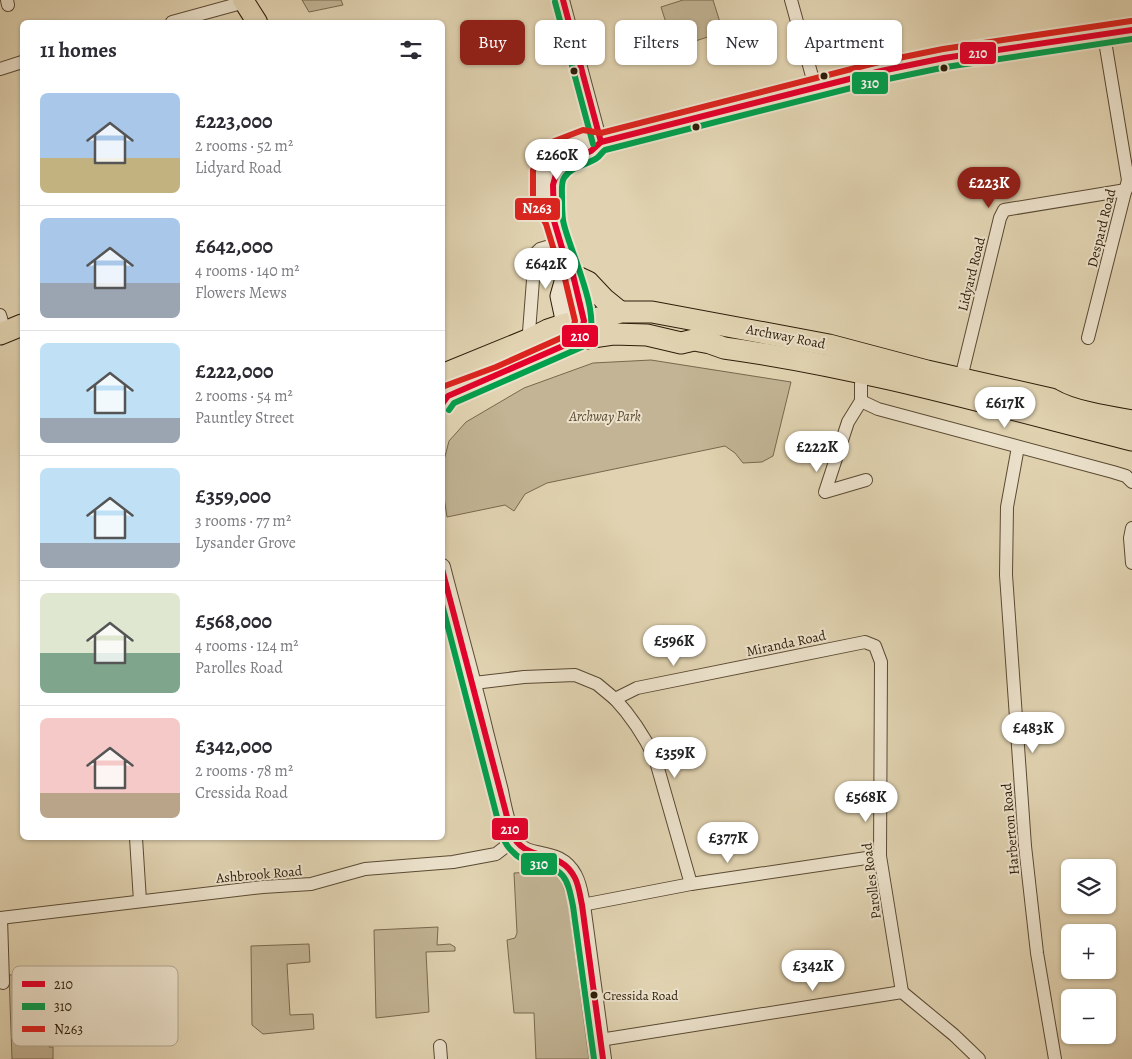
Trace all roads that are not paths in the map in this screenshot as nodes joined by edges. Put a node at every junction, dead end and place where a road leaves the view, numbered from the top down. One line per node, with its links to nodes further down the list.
1 (563, 0): 11 (street)
2 (791, 0): 10 (street)
3 (244, 1): 4 (street); 5 (main road)
4 (179, 20)
5 (257, 20)
6 (1132, 30): 7 (main road)
7 (1104, 35): 10 (main road); 12 (street, Despard Road)
8 (20, 63): 9 (street)
9 (0, 69)
10 (815, 87): 11 (main road)
11 (600, 142): 13 (main road); 13 (main road)
12 (1126, 190): 18 (street, Despard Road); 22 (street, Lidyard Road)
13 (554, 221): 14 (main road)
14 (560, 243): 15 (main road); 19 (street)
15 (571, 272): 16 (highway); 17 (main road)
16 (620, 312): 17 (highway, Archway Road); 22 (highway, Archway Road)
17 (577, 328): 19 (highway, Archway Road); 21 (highway, Archway Road); 23 (highway, Archway Road)
18 (1088, 338)
19 (530, 339): 20 (highway, Archway Road)
20 (445, 373)
21 (864, 374): 24 (street); 25 (highway, Archway Road)
22 (962, 378): 25 (highway, Archway Road)
23 (445, 398)
24 (861, 401): 28 (street); 29 (street)
25 (1085, 419): 26 (highway, Archway Road); 27 (highway, Archway Road)
26 (1132, 421)
27 (1132, 440)
28 (1018, 447): 30 (street); 51 (street, Harberton Road)
29 (866, 480)
30 (1132, 482)
31 (1132, 528): 32 (street)
32 (1132, 566)
33 (445, 577): 35 (street)
34 (875, 646): 36 (street, Miranda Road); 39 (street, Parolles Road)
35 (474, 683): 36 (street); 38 (street)
36 (615, 699): 40 (street)
37 (136, 840): 41 (street)
38 (514, 840): 41 (street, Ashbrook Road); 42 (street)
39 (880, 856): 40 (street); 45 (street, Parolles Road)
40 (692, 884): 42 (street)
41 (140, 901): 43 (street, Ashbrook Road)
42 (582, 905): 46 (street)
43 (1, 918): 44 (street)
44 (3, 984)
45 (902, 992): 46 (street); 50 (street)
46 (600, 1040): 49 (street)
47 (440, 1046): 48 (street)
48 (441, 1059)
49 (603, 1059)
50 (979, 1059)
51 (1055, 1059)

